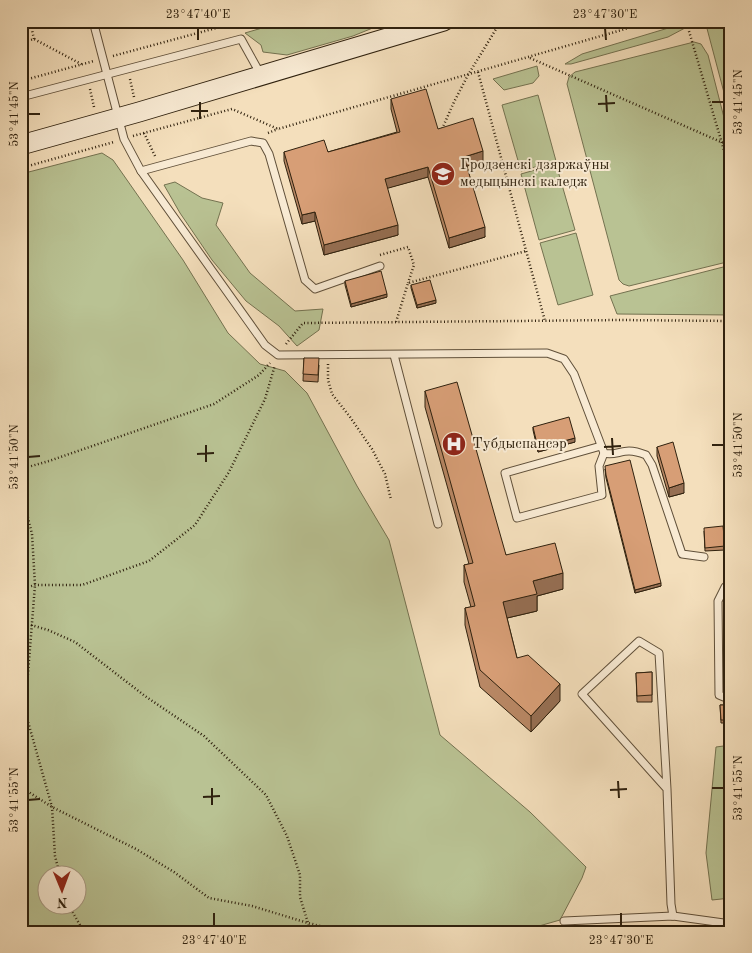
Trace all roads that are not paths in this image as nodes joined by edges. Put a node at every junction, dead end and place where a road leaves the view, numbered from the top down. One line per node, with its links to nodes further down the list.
1 (92, 21): 3 (lane)
2 (444, 21): 4 (street)
3 (107, 74): 4 (lane); 5 (lane); 6 (lane)
4 (261, 76): 6 (street)
5 (21, 97)
6 (118, 118): 7 (street); 8 (lane)
7 (21, 145)
8 (141, 171): 9 (lane); 10 (lane)
9 (380, 266)
10 (394, 355): 11 (lane); 12 (lane)
11 (602, 449): 11 (lane); 13 (lane)
12 (438, 524)
13 (704, 557)
14 (731, 582): 15 (lane)
15 (731, 700)
16 (667, 790): 16 (lane); 17 (lane)
17 (673, 916): 18 (lane); 19 (lane)
18 (564, 921)
19 (731, 924)

